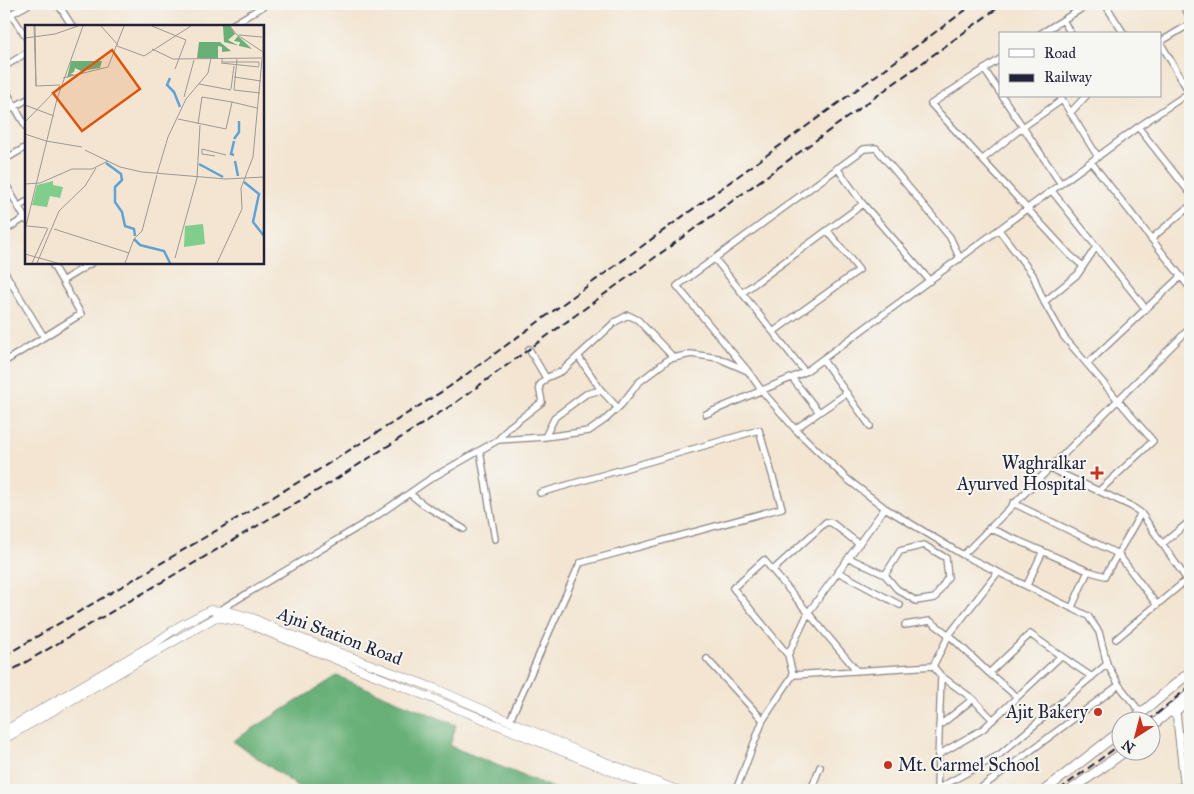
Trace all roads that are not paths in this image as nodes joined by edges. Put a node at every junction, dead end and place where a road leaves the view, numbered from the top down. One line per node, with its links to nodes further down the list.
1 (4, 4): 8 (street)
2 (29, 4): 8 (street)
3 (58, 4): 13 (street)
4 (268, 4): 14 (street)
5 (1089, 4): 11 (street)
6 (1105, 4): 17 (street)
7 (1182, 4): 9 (street)
8 (11, 14): 10 (street); 18 (street)
9 (1190, 17)
10 (4, 18)
11 (1063, 20): 15 (street); 16 (street)
12 (1190, 24): 19 (street)
13 (71, 25)
14 (232, 25)
15 (1043, 32)
16 (1069, 32)
17 (1123, 32)
18 (25, 36)
19 (1162, 41)
20 (1162, 45): 27 (street)
21 (25, 54): 23 (street)
22 (999, 60): 24 (street)
23 (4, 67)
24 (984, 69): 26 (street); 40 (street)
25 (4, 87): 32 (street)
26 (999, 92)
27 (1190, 93): 37 (street)
28 (1003, 98): 36 (street)
29 (1061, 98): 34 (street); 36 (street)
30 (1084, 98): 34 (street)
31 (25, 101): 32 (street)
32 (15, 107): 33 (street); 35 (street)
33 (4, 113)
34 (1070, 113): 39 (street)
35 (25, 125)
36 (1023, 127): 40 (street); 45 (street)
37 (1138, 127): 39 (street); 47 (street)
38 (25, 148): 41 (street)
39 (1098, 157): 42 (street)
40 (983, 159): 52 (street)
41 (4, 160)
42 (1091, 162): 45 (street); 58 (street)
43 (837, 168): 49 (street); 60 (street); 61 (street)
44 (4, 182): 51 (street)
45 (1061, 184): 46 (street)
46 (1052, 191): 52 (street); 59 (street)
47 (1190, 193)
48 (25, 203): 51 (street)
49 (863, 204): 55 (street); 68 (street)
50 (1190, 206): 58 (street)
51 (18, 207): 53 (street)
52 (1029, 208): 56 (street); 64 (street)
53 (25, 218)
54 (25, 220): 57 (street)
55 (827, 230): 70 (street); 74 (street)
56 (999, 230): 61 (street); 71 (street)
57 (4, 232)
58 (1151, 239): 66 (street)
59 (1096, 247): 64 (street); 72 (street)
60 (715, 259): 70 (street); 82 (street)
61 (960, 259): 68 (street)
62 (52, 264): 67 (street)
63 (89, 264): 67 (street)
64 (1083, 266): 71 (street)
65 (4, 271): 75 (street)
66 (1181, 276): 69 (street); 72 (street)
67 (62, 281): 75 (street)
68 (930, 281): 80 (street)
69 (1190, 288)
70 (742, 293): 74 (street)
71 (1044, 302): 81 (street)
72 (1146, 309): 81 (street)
73 (1190, 328): 89 (street)
74 (773, 332): 83 (street)
75 (44, 337): 79 (street)
76 (529, 349): 84 (street)
77 (578, 356): 78 (street); 84 (street); 86 (street)
78 (674, 358): 82 (street); 90 (street)
79 (5, 359)
80 (823, 360): 83 (street); 88 (street)
81 (1087, 364): 89 (street)
82 (748, 371): 87 (street)
83 (805, 372): 85 (street)
84 (546, 378): 96 (street)
85 (792, 378): 87 (street); 91 (street)
86 (600, 390): 90 (street); 95 (street)
87 (762, 392): 92 (street); 94 (street)
88 (847, 393): 91 (street); 93 (street)
89 (1118, 400): 98 (street); 99 (street)
90 (618, 408): 95 (street)
91 (819, 412): 94 (street)
92 (706, 414)
93 (870, 426)
94 (795, 429): 103 (street)
95 (545, 438): 96 (street)
96 (498, 440): 97 (street)
97 (480, 451): 101 (street); 108 (street)
98 (1049, 468): 99 (street); 102 (street)
99 (1099, 491): 104 (street)
100 (540, 493): 158 (street)
101 (410, 494): 107 (street); 128 (street)
102 (1014, 503): 106 (street); 114 (street)
103 (885, 508): 109 (street); 110 (street)
104 (1142, 513): 111 (street); 114 (street)
105 (1190, 521): 111 (street)
106 (990, 528): 112 (street); 115 (street)
107 (464, 529)
108 (495, 539)
109 (944, 543): 113 (street); 115 (street)
110 (859, 544): 116 (street); 117 (street)
111 (1162, 544): 122 (street)
112 (1042, 551): 118 (street); 123 (street)
113 (938, 554): 121 (street); 121 (street)
114 (1118, 554): 118 (street); 125 (street)
115 (963, 555): 120 (street)
116 (849, 558): 119 (street); 121 (street)
117 (773, 570): 127 (street); 132 (street)
118 (1088, 571): 126 (street)
119 (838, 572): 124 (street); 127 (street)
120 (998, 572): 123 (street); 130 (street)
121 (885, 575)
122 (1189, 580): 125 (street)
123 (1027, 585): 126 (street)
124 (900, 605)
125 (1157, 605): 131 (street)
126 (1072, 607): 136 (street)
127 (808, 613): 132 (street); 138 (street)
128 (218, 614): 135 (main road, Ajni Station Road); 160 (main road, Ajni Station Road)
129 (905, 625): 130 (street)
130 (949, 634): 137 (street); 140 (street)
131 (1116, 639)
132 (788, 656): 141 (street)
133 (1061, 656): 140 (street); 143 (street); 147 (street)
134 (707, 658): 155 (street)
135 (359, 664): 145 (main road, Ajni Station Road); 150 (main road, Ajni Station Road)
136 (1107, 664): 143 (street); 144 (street)
137 (933, 666): 138 (street); 142 (street)
138 (857, 671): 141 (street)
139 (1190, 672): 153 (highway)
140 (989, 673): 147 (street)
141 (793, 675): 155 (street)
142 (941, 676): 148 (street); 159 (street)
143 (1092, 677): 172 (street)
144 (1119, 685): 152 (street); 173 (street)
145 (450, 694): 150 (main road); 158 (main road, Ajni Station Road)
146 (1190, 694): 154 (highway)
147 (1018, 697): 156 (street)
148 (973, 699): 156 (street); 159 (street)
149 (1190, 700): 151 (street)
150 (446, 703): 158 (main road, Ajni Station Road)
151 (1176, 711): 157 (street); 167 (street)
152 (1140, 712)
153 (1142, 712)
154 (1162, 716)
155 (763, 720): 170 (street)
156 (992, 720): 164 (street)
157 (1162, 722)
158 (512, 724): 168 (main road, Ajni Station Road); 169 (main road, Ajni Station Road)
159 (939, 726): 164 (street)
160 (17, 728): 161 (main road, Ajni Station Road); 163 (main road, Ajni Station Road)
161 (4, 731)
162 (1112, 738): 174 (highway)
163 (4, 739)
164 (938, 755): 172 (street)
165 (1112, 761): 175 (highway)
166 (820, 767): 171 (street)
167 (1187, 788): 176 (street)
168 (658, 790)
169 (677, 790)
170 (736, 790)
171 (810, 790)
172 (937, 790)
173 (978, 790)
174 (1045, 790)
175 (1071, 790)
176 (1165, 790)

